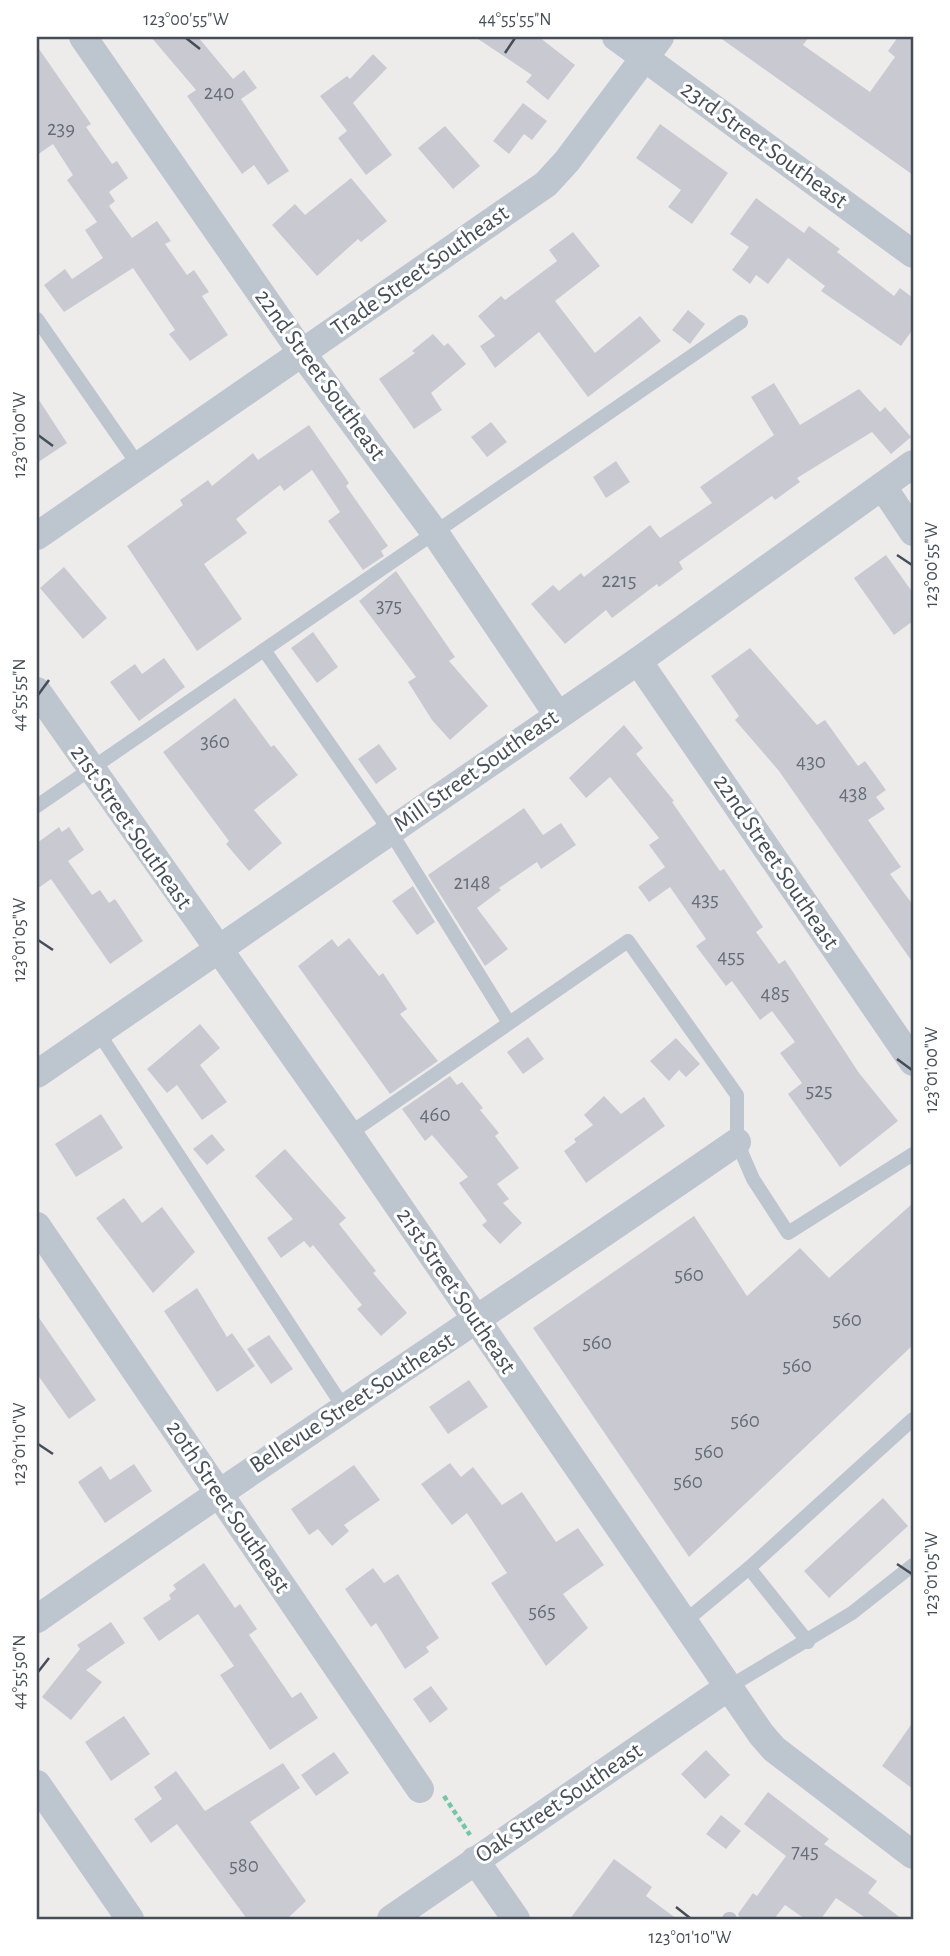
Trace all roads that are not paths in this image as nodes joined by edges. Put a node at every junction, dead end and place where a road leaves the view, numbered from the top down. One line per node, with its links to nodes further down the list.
1 (83, 37): 7 (street, 22nd Street Southeast)
2 (616, 37): 3 (street, 23rd Street Southeast)
3 (652, 47): 4 (street, 23rd Street Southeast); 7 (street, Trade Street Southeast)
4 (913, 254)
5 (37, 318): 9 (lane)
6 (741, 323): 12 (lane)
7 (302, 353): 9 (street, Trade Street Southeast); 12 (street, 22nd Street Southeast)
8 (913, 464): 10 (street, Mill Street Southeast)
9 (139, 466): 13 (street, Trade Street Southeast)
10 (883, 487): 11 (street); 15 (street, Mill Street Southeast)
11 (913, 532)
12 (436, 533): 14 (lane); 17 (street, 22nd Street Southeast)
13 (37, 536)
14 (264, 650): 18 (lane); 20 (lane)
15 (638, 661): 17 (street, Mill Street Southeast); 24 (street, 22nd Street Southeast)
16 (37, 691): 18 (street, 21st Street Southeast)
17 (557, 714): 20 (street, Mill Street Southeast)
18 (90, 770): 19 (lane); 21 (street, 21st Street Southeast)
19 (37, 807)
20 (390, 831): 21 (street, Mill Street Southeast); 22 (lane)
21 (217, 951): 23 (street, Mill Street Southeast); 26 (street, 21st Street Southeast)
22 (509, 1023): 26 (lane); 27 (lane)
23 (98, 1032): 25 (street, Mill Street Southeast); 31 (lane)
24 (913, 1062)
25 (37, 1074)
26 (349, 1134): 30 (street, 21st Street Southeast)
27 (737, 1142): 28 (lane); 30 (street, Bellevue Street Southeast)
28 (913, 1154)
29 (37, 1226): 33 (street, 20th Street Southeast)
30 (477, 1321): 31 (street, Bellevue Street Southeast); 37 (street, 21st Street Southeast)
31 (344, 1408): 33 (street, Bellevue Street Southeast)
32 (913, 1419): 35 (lane)
33 (218, 1492): 36 (street, Bellevue Street Southeast); 41 (street, 20th Street Southeast)
34 (913, 1565): 38 (lane)
35 (749, 1568): 37 (lane); 38 (lane)
36 (37, 1619)
37 (683, 1623): 39 (street, 21st Street Southeast)
38 (808, 1642): 39 (lane)
39 (727, 1688): 42 (street, 21st Street Southeast); 43 (street, Oak Street Southeast)
40 (37, 1784): 44 (street)
41 (419, 1789)
42 (913, 1855)
43 (475, 1860): 45 (street, Oak Street Southeast); 46 (street)
44 (130, 1919)
45 (391, 1919)
46 (516, 1919)

